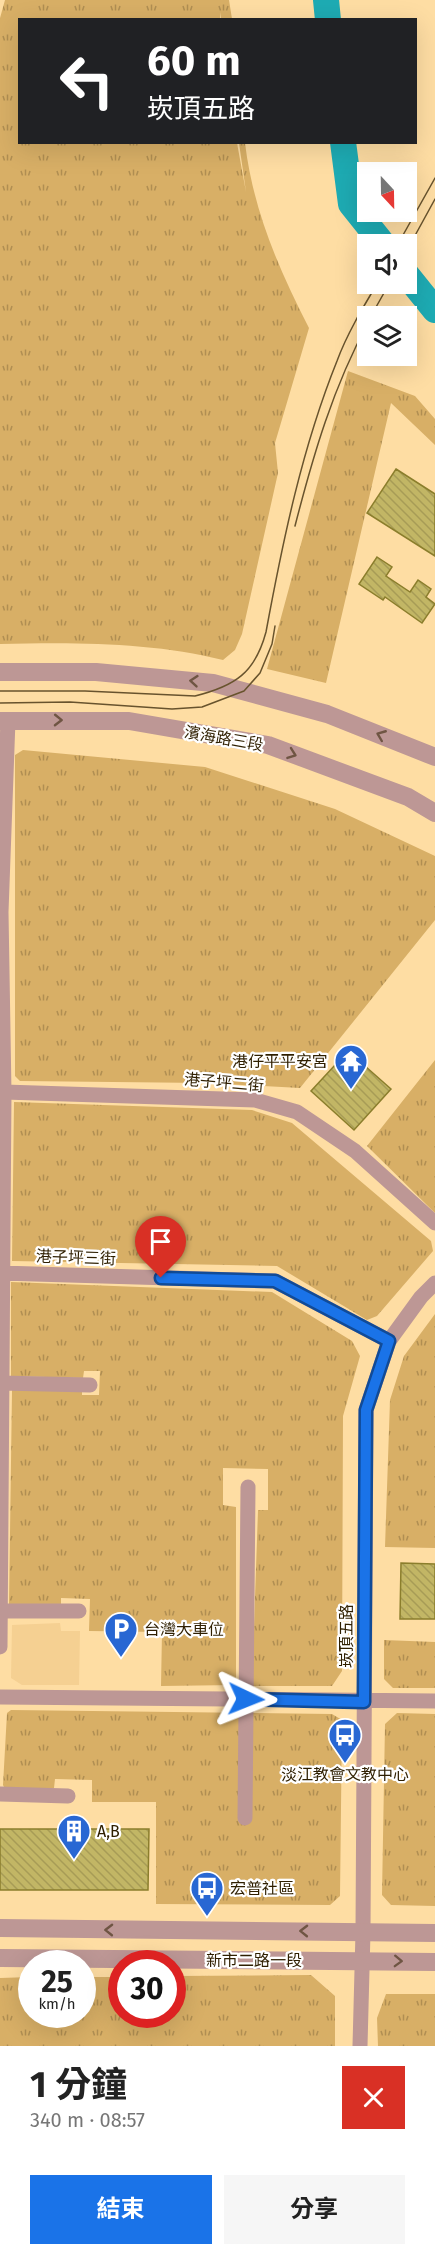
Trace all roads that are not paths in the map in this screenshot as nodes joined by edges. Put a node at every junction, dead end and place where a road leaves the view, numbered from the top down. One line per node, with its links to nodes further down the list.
1 (0, 672): 3 (street, one-way to 1)
2 (4, 720): 4 (street, 濱海路三段, one-way to 4); 5 (street)
3 (435, 757)
4 (435, 813)
5 (4, 1092): 6 (street, 港子坪二街); 7 (street)
6 (435, 1223)
7 (1, 1273): 9 (street, 港子坪三街); 10 (street)
8 (435, 1282): 9 (street, 崁頂五路)
9 (389, 1341): 19 (street, 崁頂五路)
10 (1, 1383): 11 (street); 13 (street)
11 (90, 1385)
12 (248, 1486): 17 (street)
13 (1, 1611): 14 (street); 15 (street)
14 (79, 1611)
15 (0, 1647)
16 (0, 1697): 17 (street)
17 (246, 1699): 19 (street); 22 (street)
18 (435, 1701): 19 (street)
19 (364, 1702): 24 (street, 崁頂五路)
20 (0, 1794): 21 (street)
21 (68, 1796)
22 (245, 1818)
23 (0, 1929): 24 (street, 新市二路一段, one-way to 23)
24 (363, 1932): 25 (street, 新市二路一段); 27 (street, 崁頂五路)
25 (435, 1933)
26 (0, 1958): 27 (street, 新市二路一段)
27 (361, 1960): 28 (street, 新市二路一段, one-way to 28); 29 (street, 崁頂五路)
28 (435, 1962)
29 (360, 2046)

